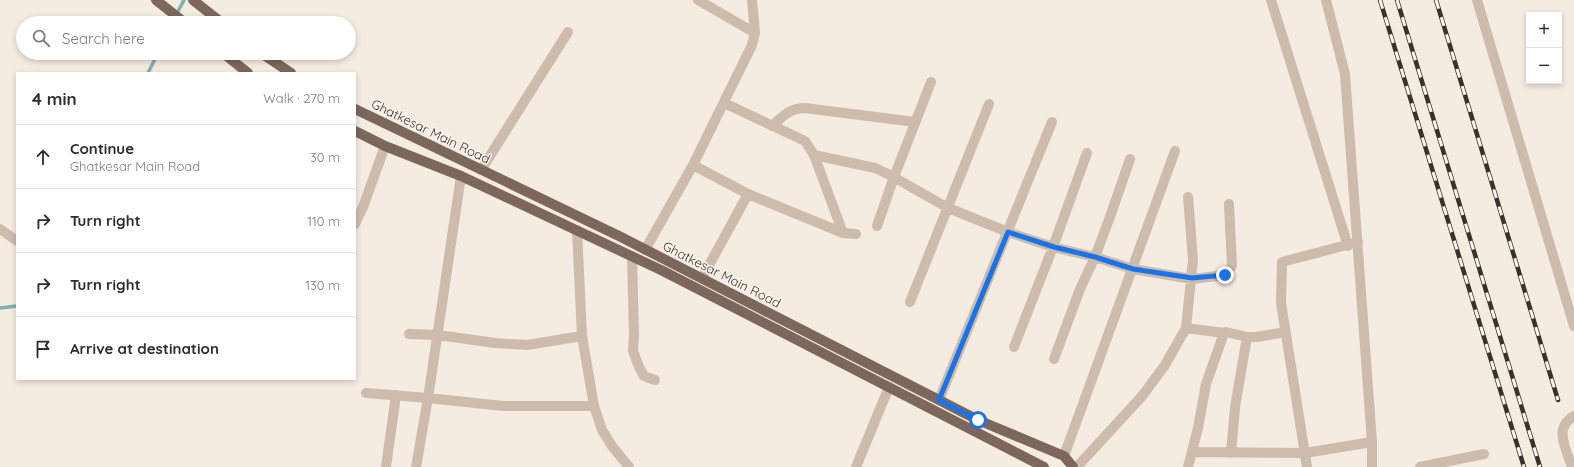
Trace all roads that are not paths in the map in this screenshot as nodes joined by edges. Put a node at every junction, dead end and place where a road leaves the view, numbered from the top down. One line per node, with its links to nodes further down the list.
1 (156, 0): 8 (main road)
2 (193, 0): 9 (main road)
3 (698, 0): 11 (street)
4 (752, 0): 11 (street)
5 (1271, 0): 47 (street)
6 (1326, 0): 46 (street)
7 (1477, 0): 56 (street)
8 (176, 16)
9 (213, 16)
10 (568, 32): 31 (street)
11 (755, 33): 17 (street)
12 (232, 60): 14 (main road)
13 (271, 60): 15 (main road)
14 (247, 72)
15 (289, 72)
16 (931, 82): 20 (street)
17 (724, 103): 22 (street); 30 (street)
18 (989, 104): 37 (street)
19 (356, 109): 29 (main road, Ghatkesar Main Road)
20 (915, 122): 22 (street); 33 (street)
21 (1052, 122): 42 (street)
22 (772, 126): 27 (street)
23 (356, 132): 24 (main road, Ghatkesar Main Road)
24 (385, 146): 32 (main road, Ghatkesar Main Road); 38 (street)
25 (1175, 151): 52 (street)
26 (1087, 154): 48 (street)
27 (814, 155): 33 (street); 43 (street)
28 (1130, 159): 51 (street)
29 (466, 163): 31 (main road, Ghatkesar Main Road); 32 (main road)
30 (693, 165): 34 (street); 49 (street)
31 (481, 170): 49 (main road, Ghatkesar Main Road)
32 (461, 176): 41 (main road, Ghatkesar Main Road); 61 (street)
33 (894, 177): 37 (street); 39 (street)
34 (748, 194): 43 (street); 53 (street)
35 (1188, 198): 54 (street)
36 (1229, 204): 54 (street)
37 (948, 208): 42 (street); 55 (street)
38 (356, 222)
39 (877, 226)
40 (0, 229): 45 (street)
41 (577, 230): 50 (main road, Ghatkesar Main Road); 62 (street)
42 (1008, 232): 48 (street); 72 (street)
43 (843, 233): 44 (street)
44 (856, 234)
45 (16, 240)
46 (1358, 242): 47 (street); 75 (street)
47 (1348, 246): 58 (street)
48 (1054, 247): 51 (street); 64 (street)
49 (646, 250): 53 (main road, Ghatkesar Main Road)
50 (632, 256): 67 (street); 68 (main road, Ghatkesar Main Road)
51 (1095, 257): 52 (street); 65 (street)
52 (1133, 269): 54 (street); 80 (street)
53 (702, 278): 66 (main road, Ghatkesar Main Road)
54 (1192, 278): 57 (street)
55 (910, 302)
56 (1574, 326)
57 (1186, 328): 59 (street); 87 (street)
58 (1286, 332): 63 (street); 78 (street)
59 (1224, 333): 63 (street); 76 (street)
60 (409, 334): 61 (street)
61 (438, 335): 62 (street); 71 (street)
62 (582, 336): 73 (street)
63 (1247, 337): 77 (street)
64 (1014, 347)
65 (1054, 359)
66 (894, 377): 68 (main road); 72 (main road, Ghatkesar Main Road)
67 (655, 380)
68 (889, 387): 84 (street); 85 (main road, Ghatkesar Main Road)
69 (366, 393): 70 (street)
70 (396, 395): 71 (street); 81 (street)
71 (428, 398): 73 (street); 82 (street)
72 (939, 400): 80 (main road, Ghatkesar Main Road)
73 (594, 406): 83 (street)
74 (1574, 416): 92 (street)
75 (1372, 442): 78 (street); 90 (street)
76 (1193, 452): 77 (street); 88 (street)
77 (1231, 453): 78 (street)
78 (1305, 453): 89 (street)
79 (1484, 454): 91 (street)
80 (1064, 456): 86 (main road, Ghatkesar Main Road)
81 (386, 467)
82 (416, 467)
83 (629, 467)
84 (856, 467)
85 (1044, 467)
86 (1073, 467)
87 (1077, 467)
88 (1188, 467)
89 (1306, 467)
90 (1372, 467)
91 (1420, 467)
92 (1572, 467)

